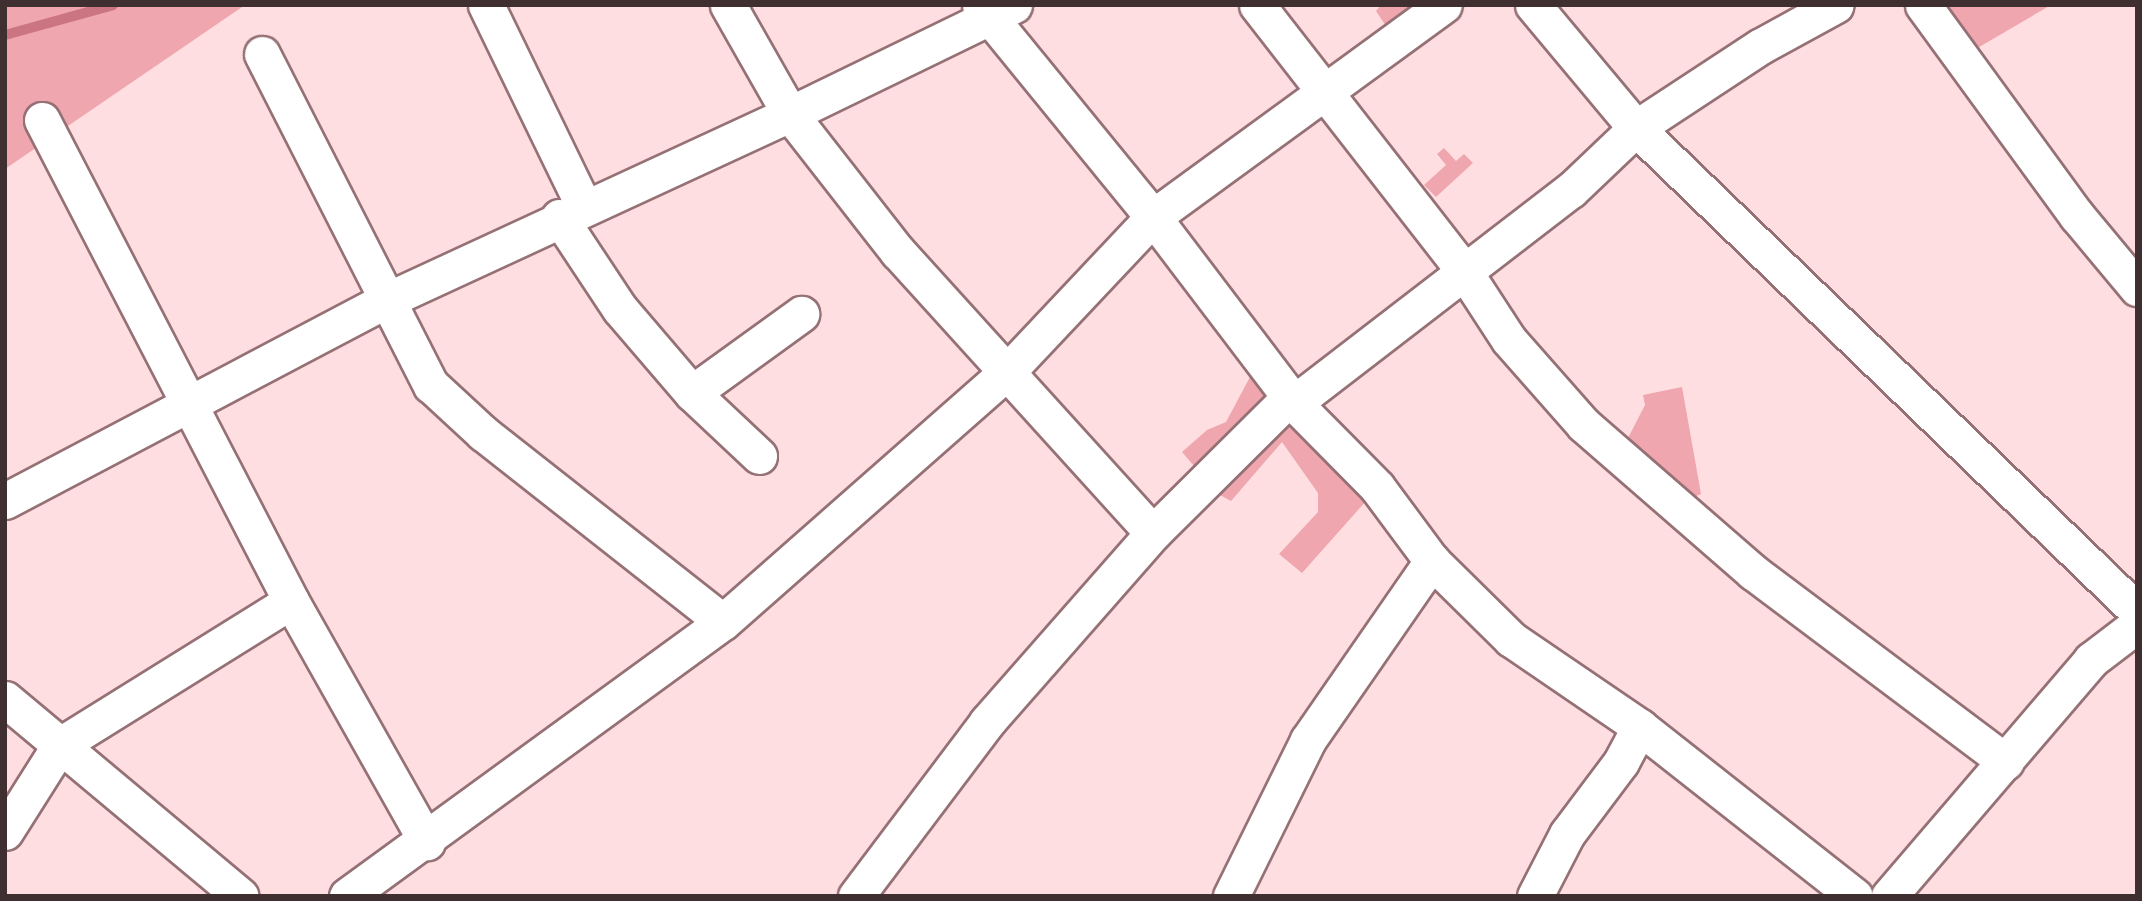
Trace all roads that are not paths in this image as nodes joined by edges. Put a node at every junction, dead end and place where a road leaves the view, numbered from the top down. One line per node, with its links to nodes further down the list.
1 (486, 5): 14 (street)
2 (729, 5): 11 (street)
3 (1257, 5): 10 (street)
4 (1444, 5): 10 (street)
5 (1533, 5): 13 (street)
6 (1836, 5): 13 (street)
7 (1923, 5): 17 (street)
8 (994, 10): 11 (street); 15 (street)
9 (262, 54): 18 (street)
10 (1324, 92): 15 (street); 16 (street)
11 (790, 114): 14 (street); 20 (street)
12 (42, 120): 23 (street)
13 (1636, 128): 16 (street); 29 (street)
14 (571, 212): 18 (street); 21 (street)
15 (1153, 217): 20 (street); 22 (street)
16 (1464, 271): 22 (street); 35 (street)
17 (2137, 288)
18 (385, 301): 23 (street); 30 (street)
19 (801, 314): 21 (street)
20 (1007, 372): 26 (street); 30 (street)
21 (692, 393): 24 (street)
22 (1294, 403): 26 (street); 27 (street)
23 (188, 407): 25 (street); 28 (street)
24 (759, 456)
25 (5, 501)
26 (1153, 533): 40 (street)
27 (1432, 561): 33 (street); 41 (street)
28 (291, 601): 34 (street); 37 (street)
29 (2137, 611)
30 (723, 622): 37 (street)
31 (2137, 625): 35 (street)
32 (5, 699): 34 (street)
33 (1640, 727): 42 (street); 43 (street)
34 (60, 745): 36 (street); 38 (street)
35 (2006, 762): 44 (street)
36 (5, 832)
37 (427, 842): 39 (street)
38 (234, 894)
39 (347, 896)
40 (856, 896)
41 (1231, 896)
42 (1535, 896)
43 (1855, 896)
44 (1889, 896)

